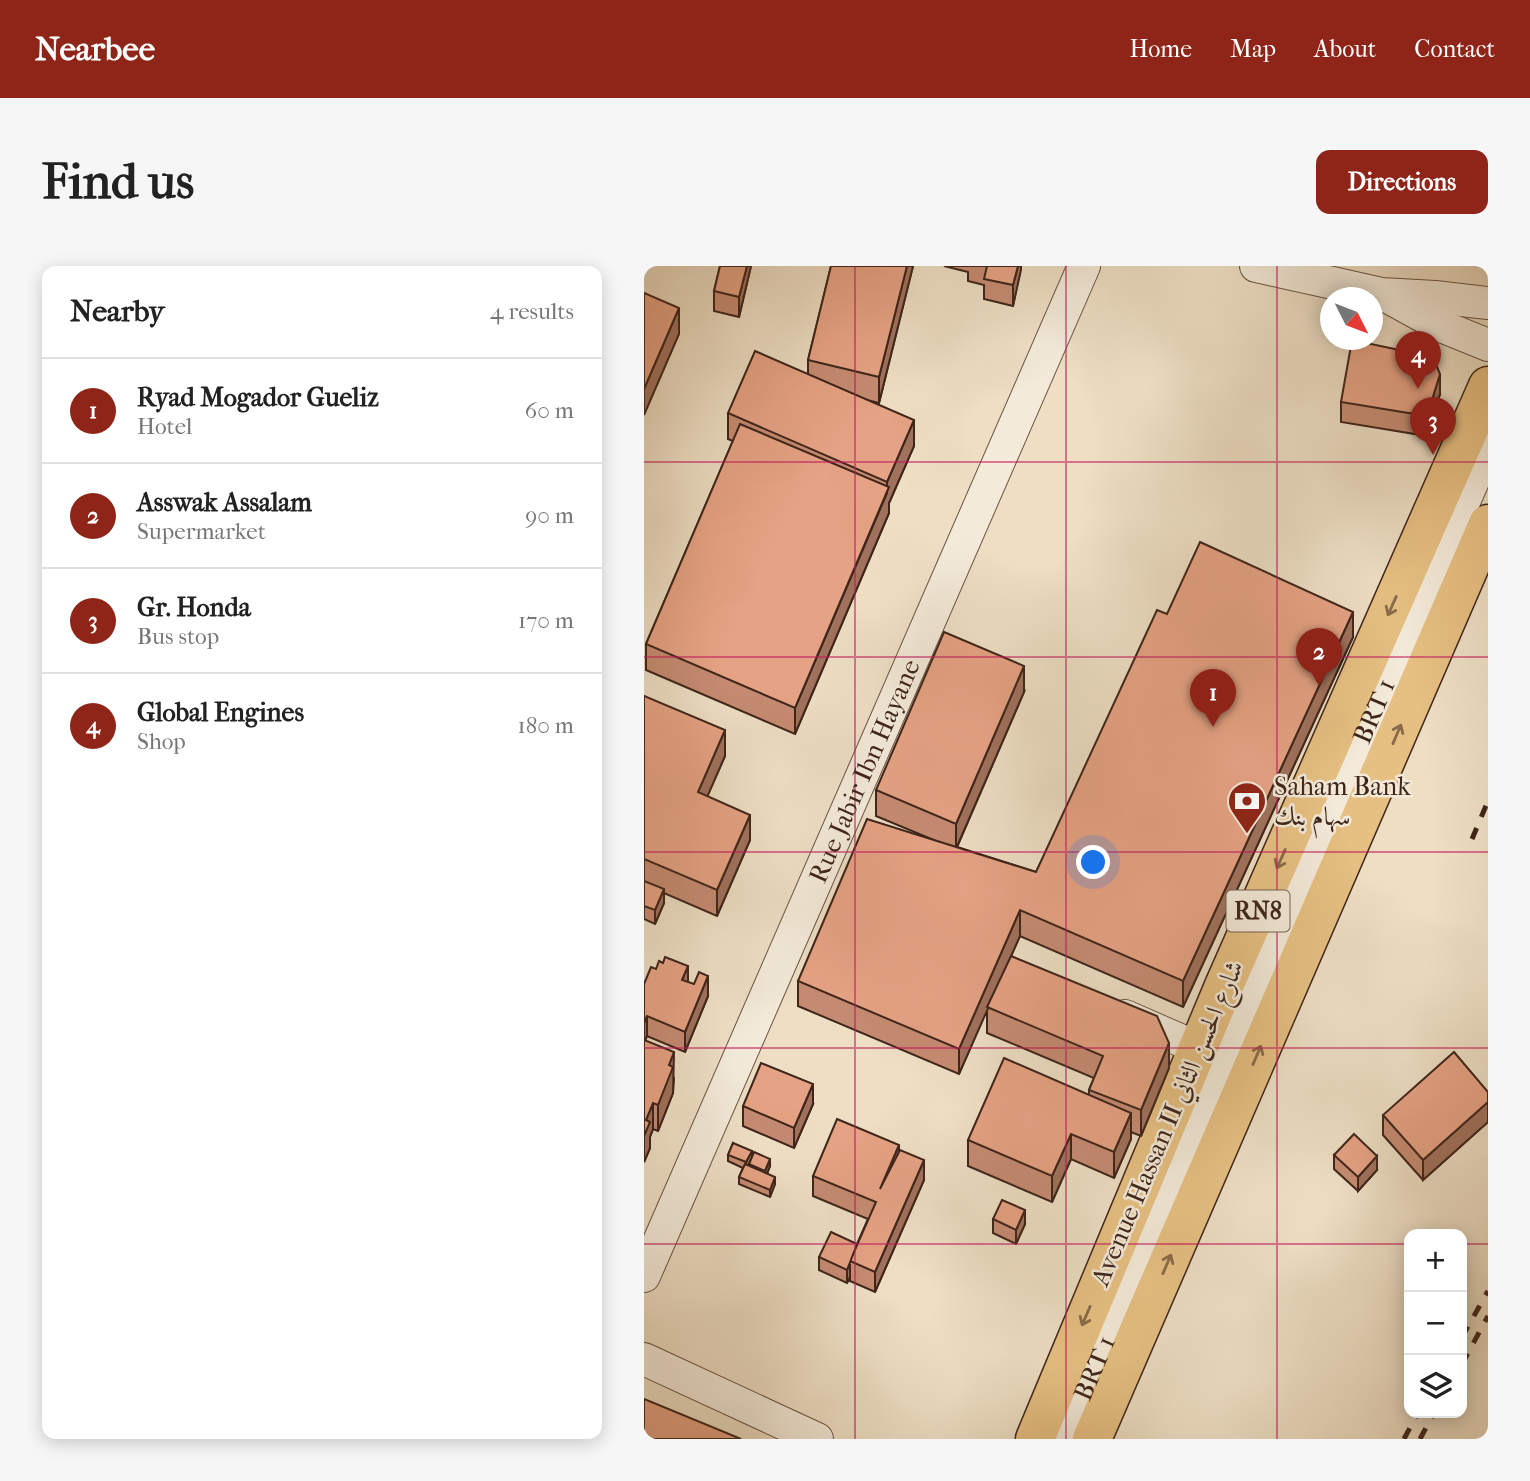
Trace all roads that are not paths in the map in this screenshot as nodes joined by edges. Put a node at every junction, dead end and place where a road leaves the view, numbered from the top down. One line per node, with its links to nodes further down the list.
1 (1084, 266): 13 (street, Rue Jabir Ibn Hayane)
2 (1256, 266): 3 (street)
3 (1350, 287)
4 (1383, 294): 6 (street)
5 (1383, 295): 7 (street)
6 (1488, 303)
7 (1488, 345)
8 (1488, 386): 12 (main road, Avenue Hassan II شارع الحسن الثاني / RN8, one-way to 12)
9 (1488, 446): 17 (street, BRT 1)
10 (1488, 524): 18 (main road, RN8, one-way to 10)
11 (1097, 1004): 12 (street)
12 (1198, 1048): 16 (main road, Avenue Hassan II شارع الحسن الثاني / RN8, one-way to 16)
13 (644, 1276)
14 (644, 1359): 15 (street)
15 (817, 1439)
16 (1035, 1439)
17 (1064, 1439)
18 (1092, 1439)

